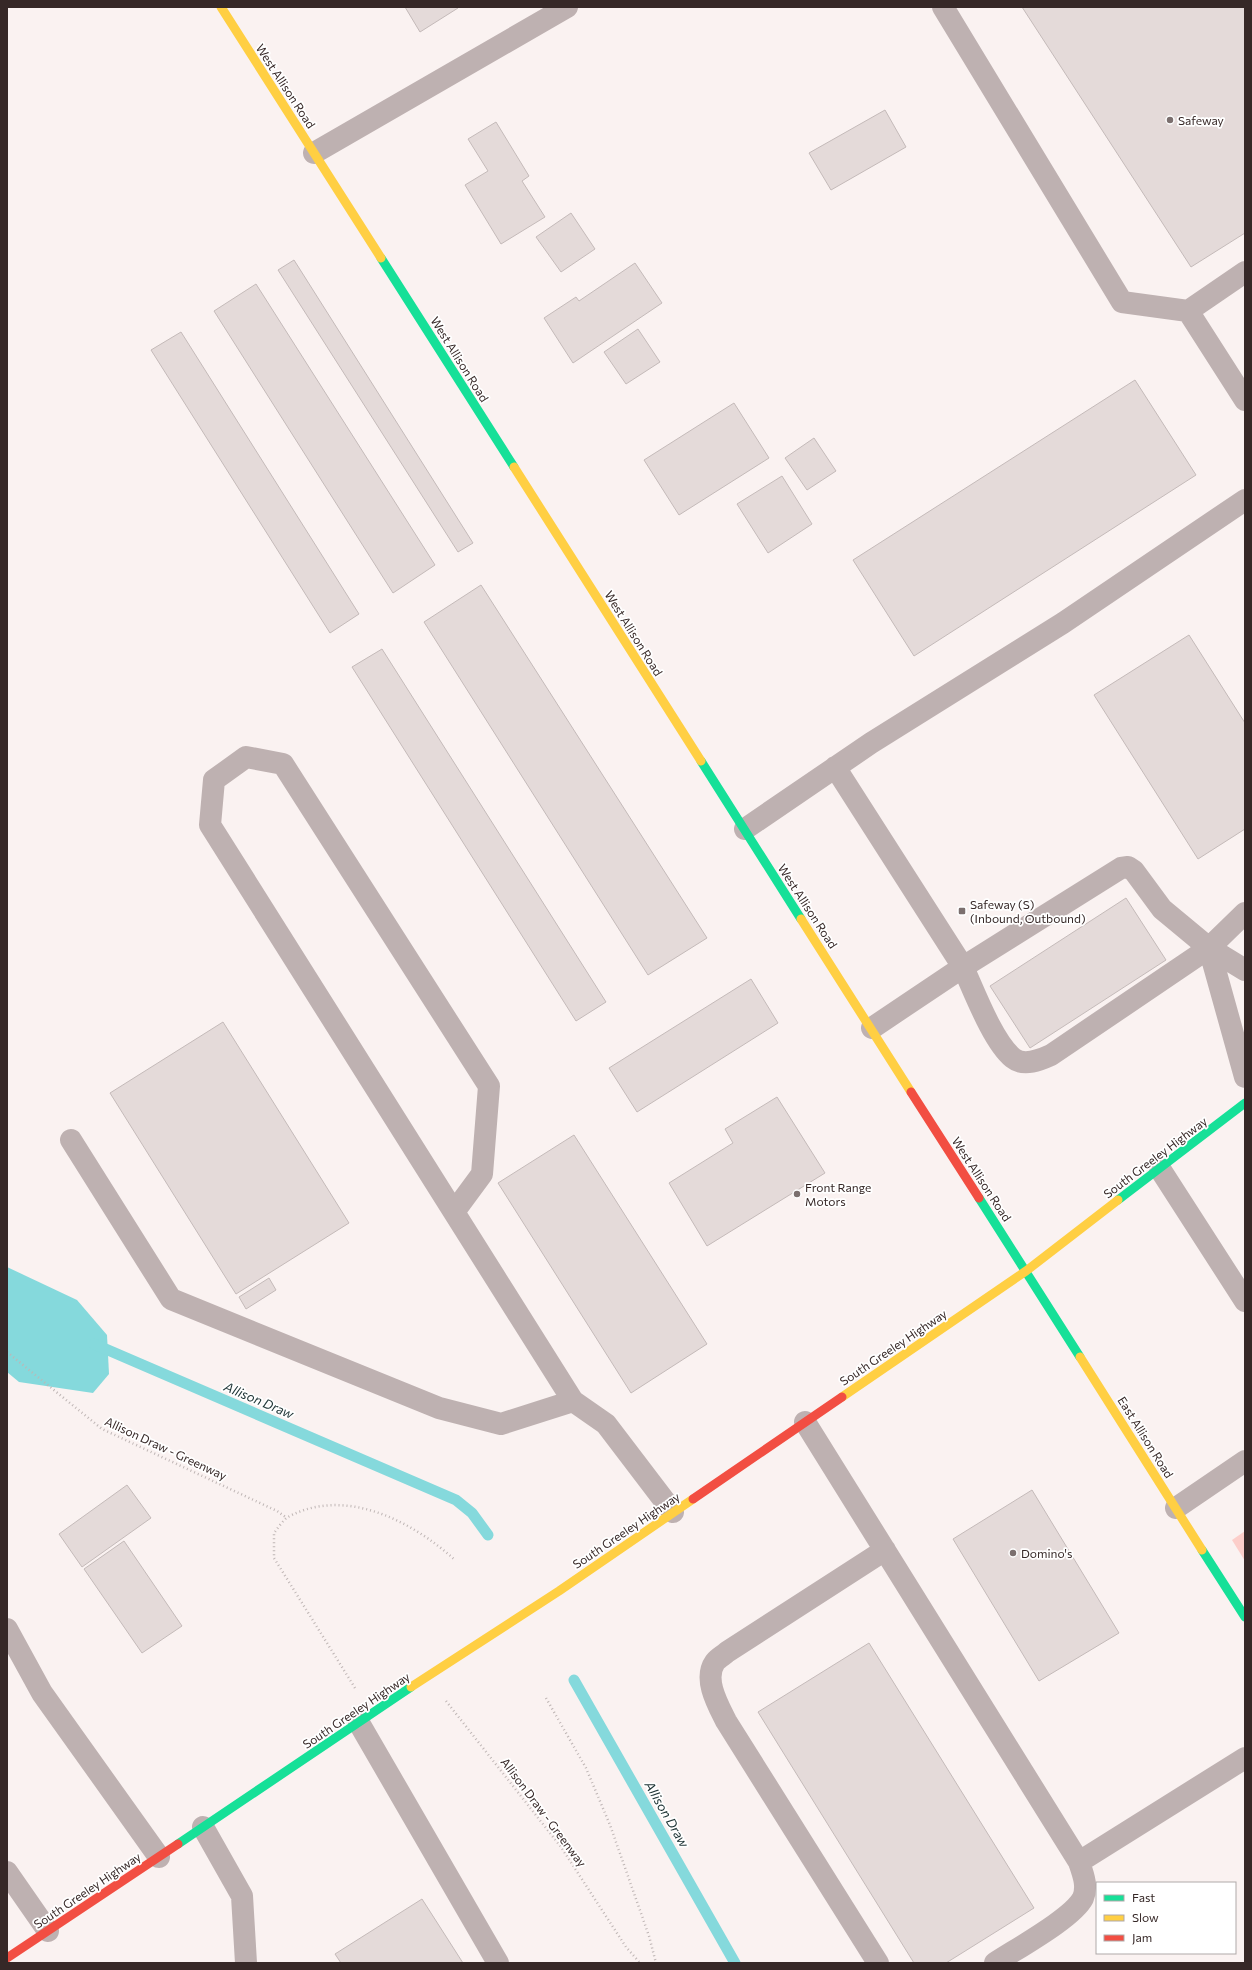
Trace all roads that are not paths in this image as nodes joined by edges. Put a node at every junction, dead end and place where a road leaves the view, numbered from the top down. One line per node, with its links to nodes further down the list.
1 (221, 7): 4 (main road, West Allison Road)
2 (567, 7): 4 (lane)
3 (943, 7): 6 (lane)
4 (314, 153): 10 (main road, West Allison Road)
5 (1245, 272): 6 (lane)
6 (1188, 311): 7 (lane)
7 (1245, 400)
8 (1245, 500): 9 (lane)
9 (835, 767): 10 (lane); 13 (lane)
10 (744, 829): 15 (main road, West Allison Road)
11 (1245, 913): 12 (lane)
12 (1209, 948): 13 (lane); 13 (lane); 14 (lane); 16 (lane)
13 (962, 967): 15 (lane)
14 (1245, 970)
15 (872, 1028): 21 (main road, West Allison Road)
16 (1245, 1077)
17 (1245, 1103): 19 (main road, South Greeley Highway)
18 (71, 1140): 23 (lane)
19 (1160, 1169): 21 (main road, South Greeley Highway); 22 (lane)
20 (454, 1212): 20 (lane); 23 (lane)
21 (1026, 1271): 24 (main road, South Greeley Highway); 26 (main road, East Allison Road)
22 (1245, 1301)
23 (573, 1401): 27 (lane)
24 (805, 1422): 27 (main road, South Greeley Highway); 28 (lane)
25 (1245, 1461): 26 (lane)
26 (1176, 1508): 29 (main road, East Allison Road)
27 (674, 1512): 31 (main road, South Greeley Highway)
28 (885, 1550): 35 (lane); 41 (lane)
29 (1245, 1617)
30 (7, 1629): 34 (lane)
31 (365, 1718): 33 (main road, South Greeley Highway); 40 (lane)
32 (1245, 1758): 35 (lane)
33 (203, 1827): 34 (main road, South Greeley Highway); 39 (lane)
34 (158, 1857): 37 (main road, South Greeley Highway)
35 (1079, 1862): 42 (lane)
36 (7, 1872): 37 (lane)
37 (48, 1931): 38 (main road, South Greeley Highway)
38 (7, 1958)
39 (246, 1963)
40 (498, 1963)
41 (878, 1963)
42 (995, 1963)

